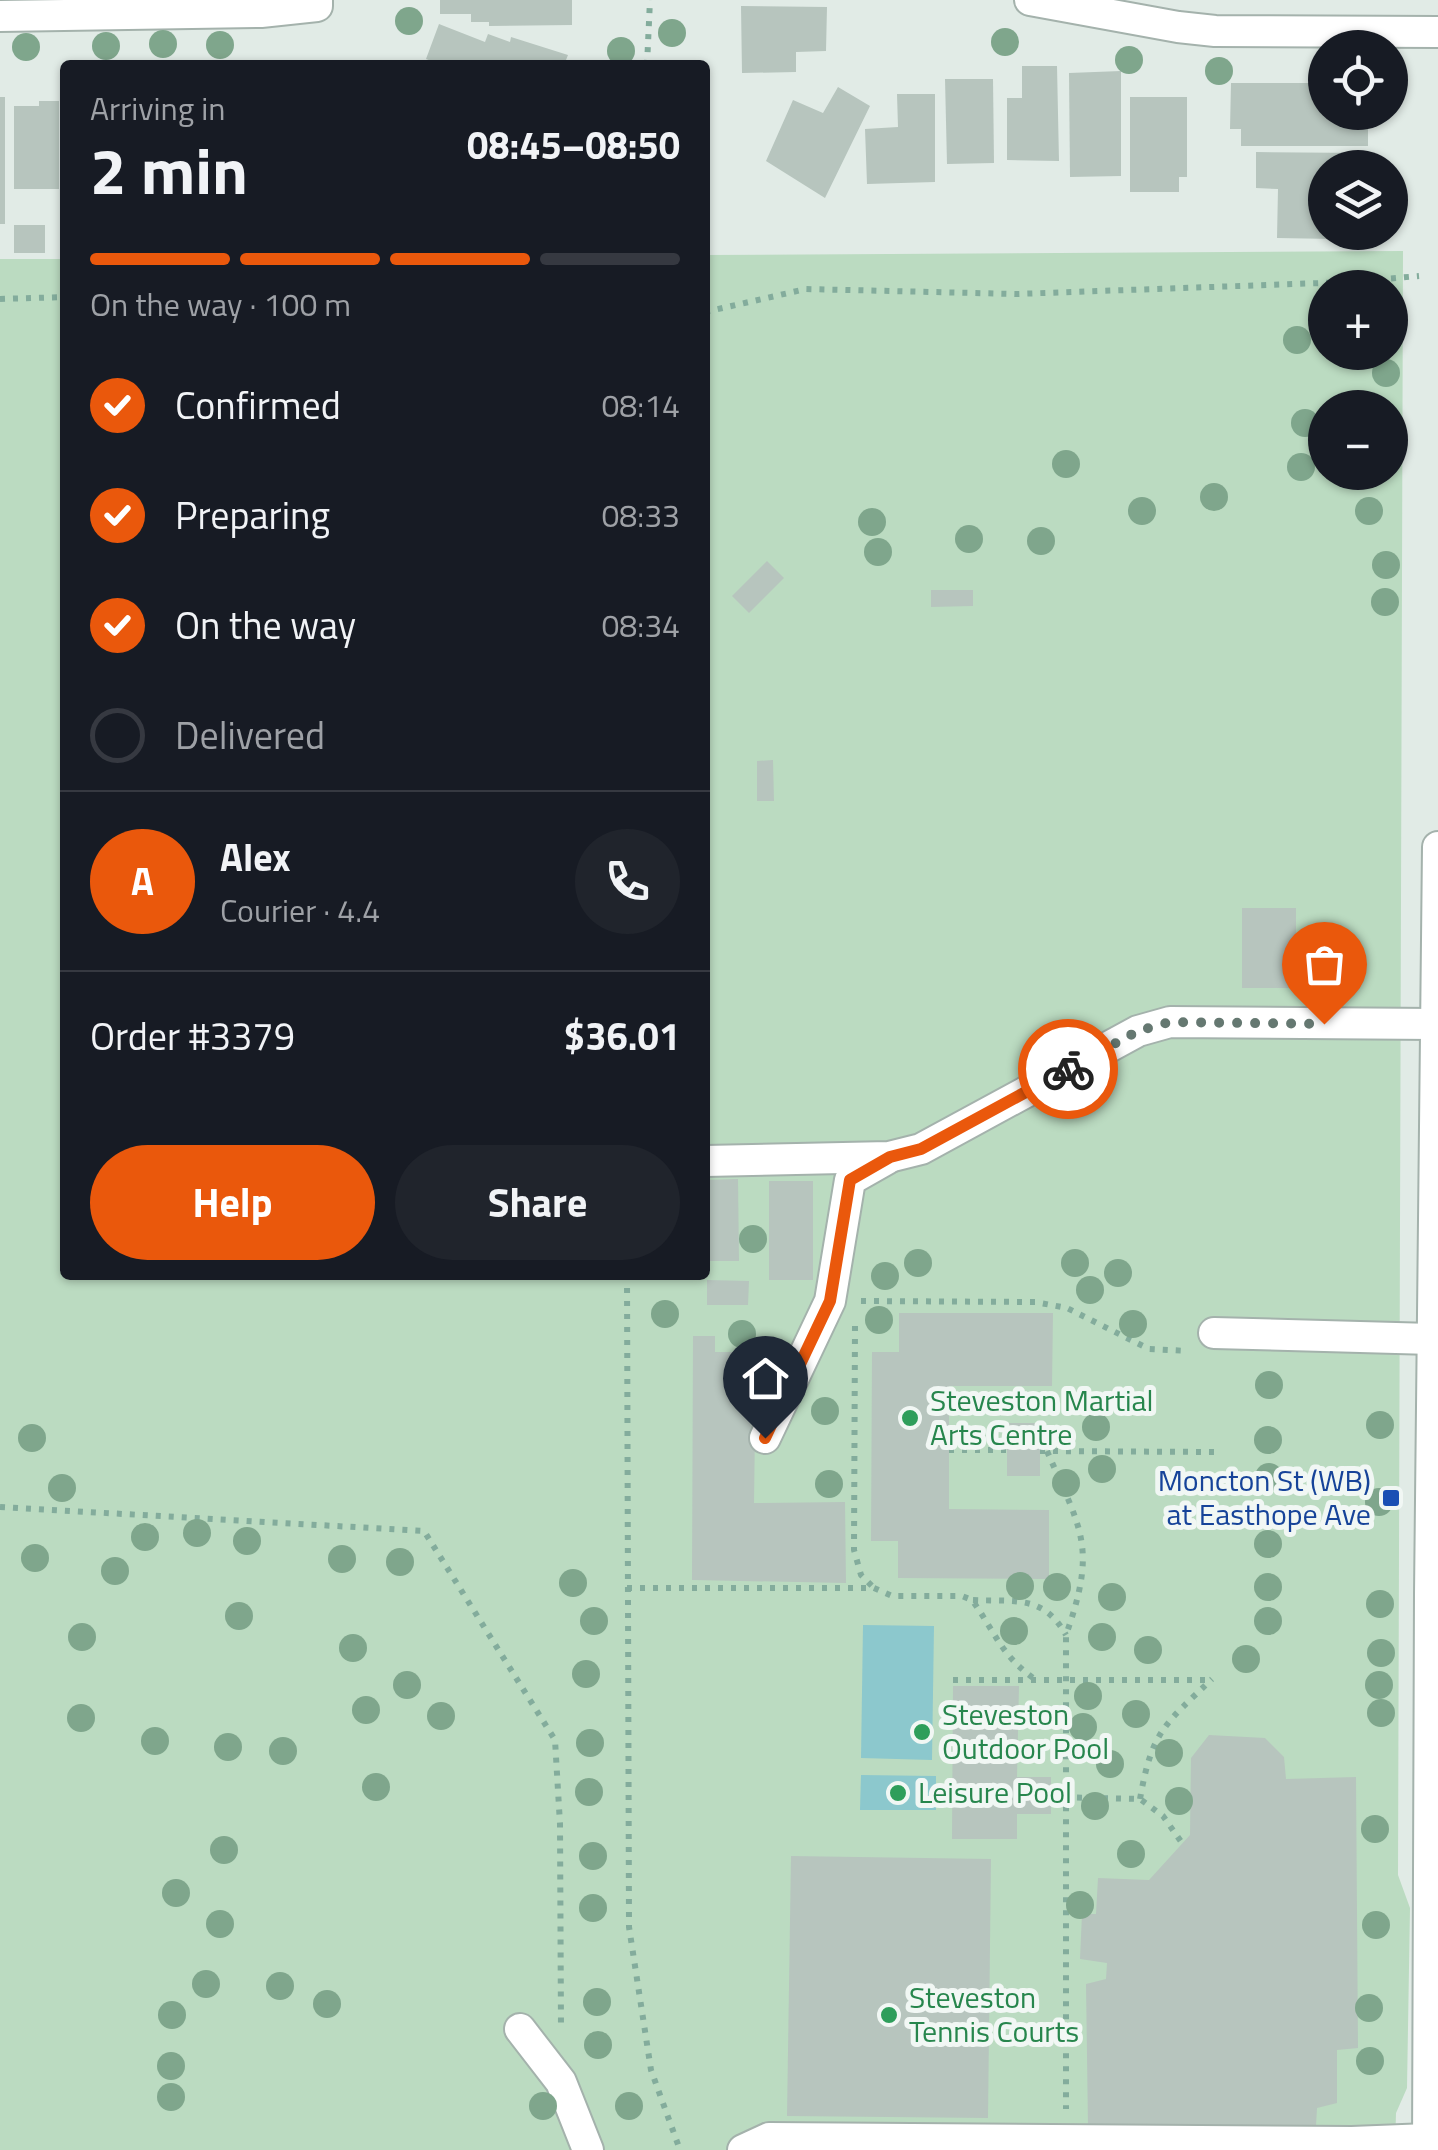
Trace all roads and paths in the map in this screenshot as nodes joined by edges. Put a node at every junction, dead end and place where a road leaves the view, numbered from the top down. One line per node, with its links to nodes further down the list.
1 (650, 0): 6 (path)
2 (1030, 0): 5 (street)
3 (317, 3): 4 (street)
4 (0, 16)
5 (1438, 32)
6 (647, 60)
7 (1419, 276): 10 (path)
8 (60, 297): 9 (path)
9 (0, 299)
10 (710, 311)
11 (1438, 847): 12 (street)
12 (1435, 1024): 13 (street); 17 (street)
13 (890, 1157): 14 (street); 16 (street)
14 (710, 1161)
15 (627, 1280): 24 (path)
16 (842, 1301): 18 (path); 19 (street); 25 (path)
17 (1432, 1339): 18 (street); 35 (street)
18 (1206, 1342)
19 (765, 1438)
20 (949, 1450): 21 (path)
21 (1008, 1450)
22 (1214, 1452): 27 (path)
23 (0, 1507): 37 (path)
24 (627, 1588): 25 (path); 41 (path)
25 (874, 1588): 26 (path)
26 (972, 1600): 27 (path); 29 (path)
27 (1066, 1635): 30 (path)
28 (954, 1680): 29 (path)
29 (1038, 1682): 30 (path)
30 (1065, 1682): 32 (path); 33 (path)
31 (1052, 1798): 32 (path)
32 (1066, 1798): 33 (path); 38 (path)
33 (1140, 1799): 34 (path)
34 (1182, 1843)
35 (1434, 1996): 39 (street)
36 (520, 2029): 37 (street)
37 (561, 2082): 40 (street)
38 (1066, 2140): 39 (street); 42 (street)
39 (1428, 2145)
40 (588, 2150)
41 (680, 2150)
42 (743, 2150)

